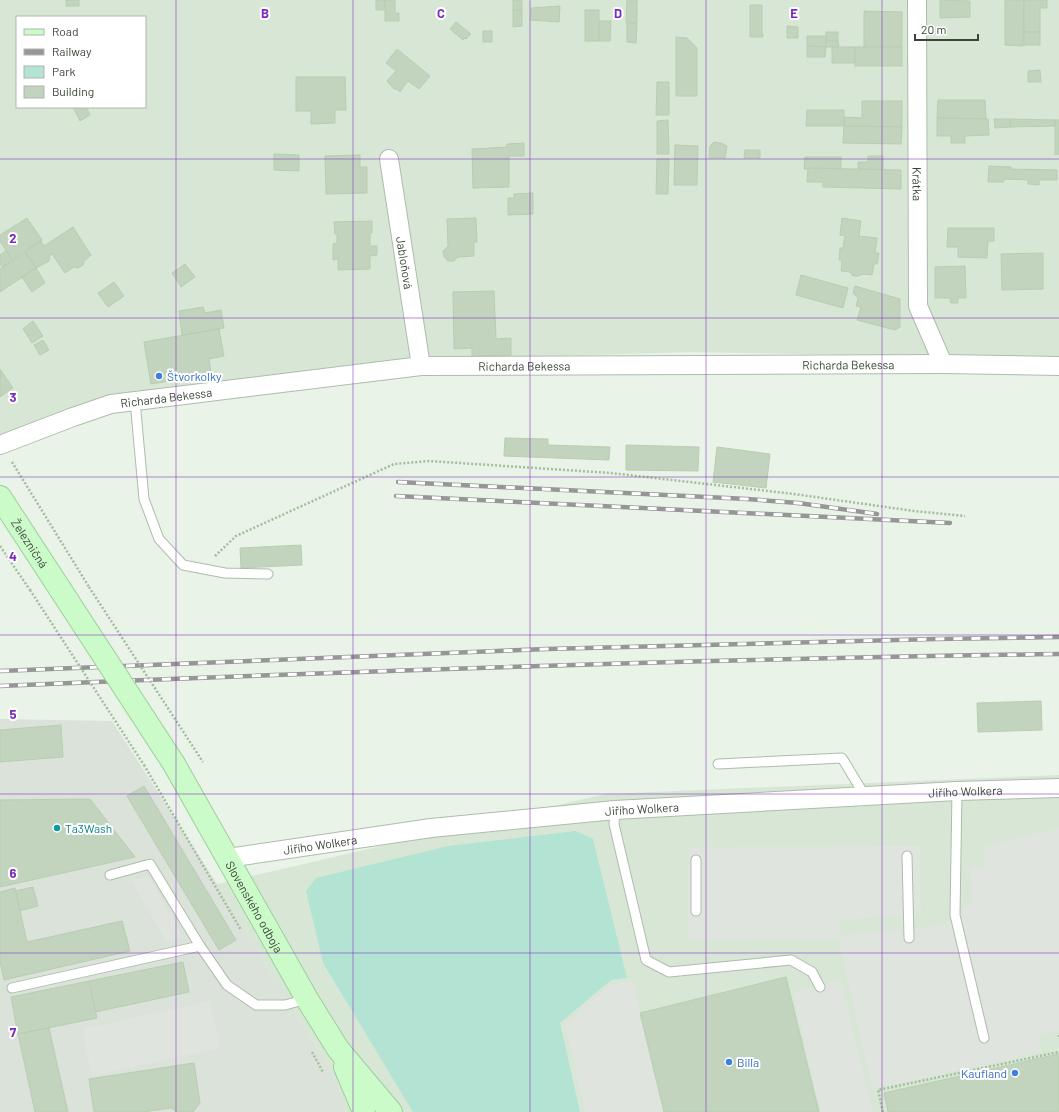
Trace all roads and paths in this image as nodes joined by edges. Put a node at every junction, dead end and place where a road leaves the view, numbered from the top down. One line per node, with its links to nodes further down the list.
1 (916, 0): 3 (street, Krátka)
2 (389, 159): 4 (street, Jabloňová)
3 (943, 364): 4 (street, Richarda Bekessa); 5 (street, Richarda Bekessa)
4 (421, 366): 6 (street, Richarda Bekessa)
5 (1059, 366)
6 (135, 401): 7 (street, Richarda Bekessa); 12 (lane)
7 (0, 445)
8 (17, 472): 14 (path, bridge)
9 (0, 497): 15 (street, Železničná, bridge)
10 (965, 516): 12 (path)
11 (0, 546): 26 (path, bridge)
12 (202, 568): 13 (lane)
13 (268, 574)
14 (203, 762)
15 (174, 764): 22 (street, Slovenského odboja)
16 (718, 764): 19 (lane)
17 (1059, 788): 18 (street, Jiřího Wolkera)
18 (957, 791): 19 (street, Jiřího Wolkera); 32 (lane)
19 (865, 796): 20 (street, Jiřího Wolkera)
20 (615, 810): 22 (street, Jiřího Wolkera); 29 (lane)
21 (907, 856): 27 (lane)
22 (228, 858): 31 (street, Slovenského odboja)
23 (696, 860): 25 (lane)
24 (110, 875): 28 (lane)
25 (696, 910)
26 (245, 937)
27 (909, 938)
28 (200, 946): 30 (lane); 31 (lane)
29 (820, 987)
30 (12, 988)
31 (307, 999): 33 (street, Slovenského odboja)
32 (984, 1038)
33 (338, 1049): 37 (street, Slovenského odboja); 38 (street, Slovenského odboja)
34 (311, 1051): 36 (path)
35 (1059, 1052): 39 (path)
36 (326, 1077)
37 (360, 1109)
38 (391, 1112)
39 (883, 1112)

